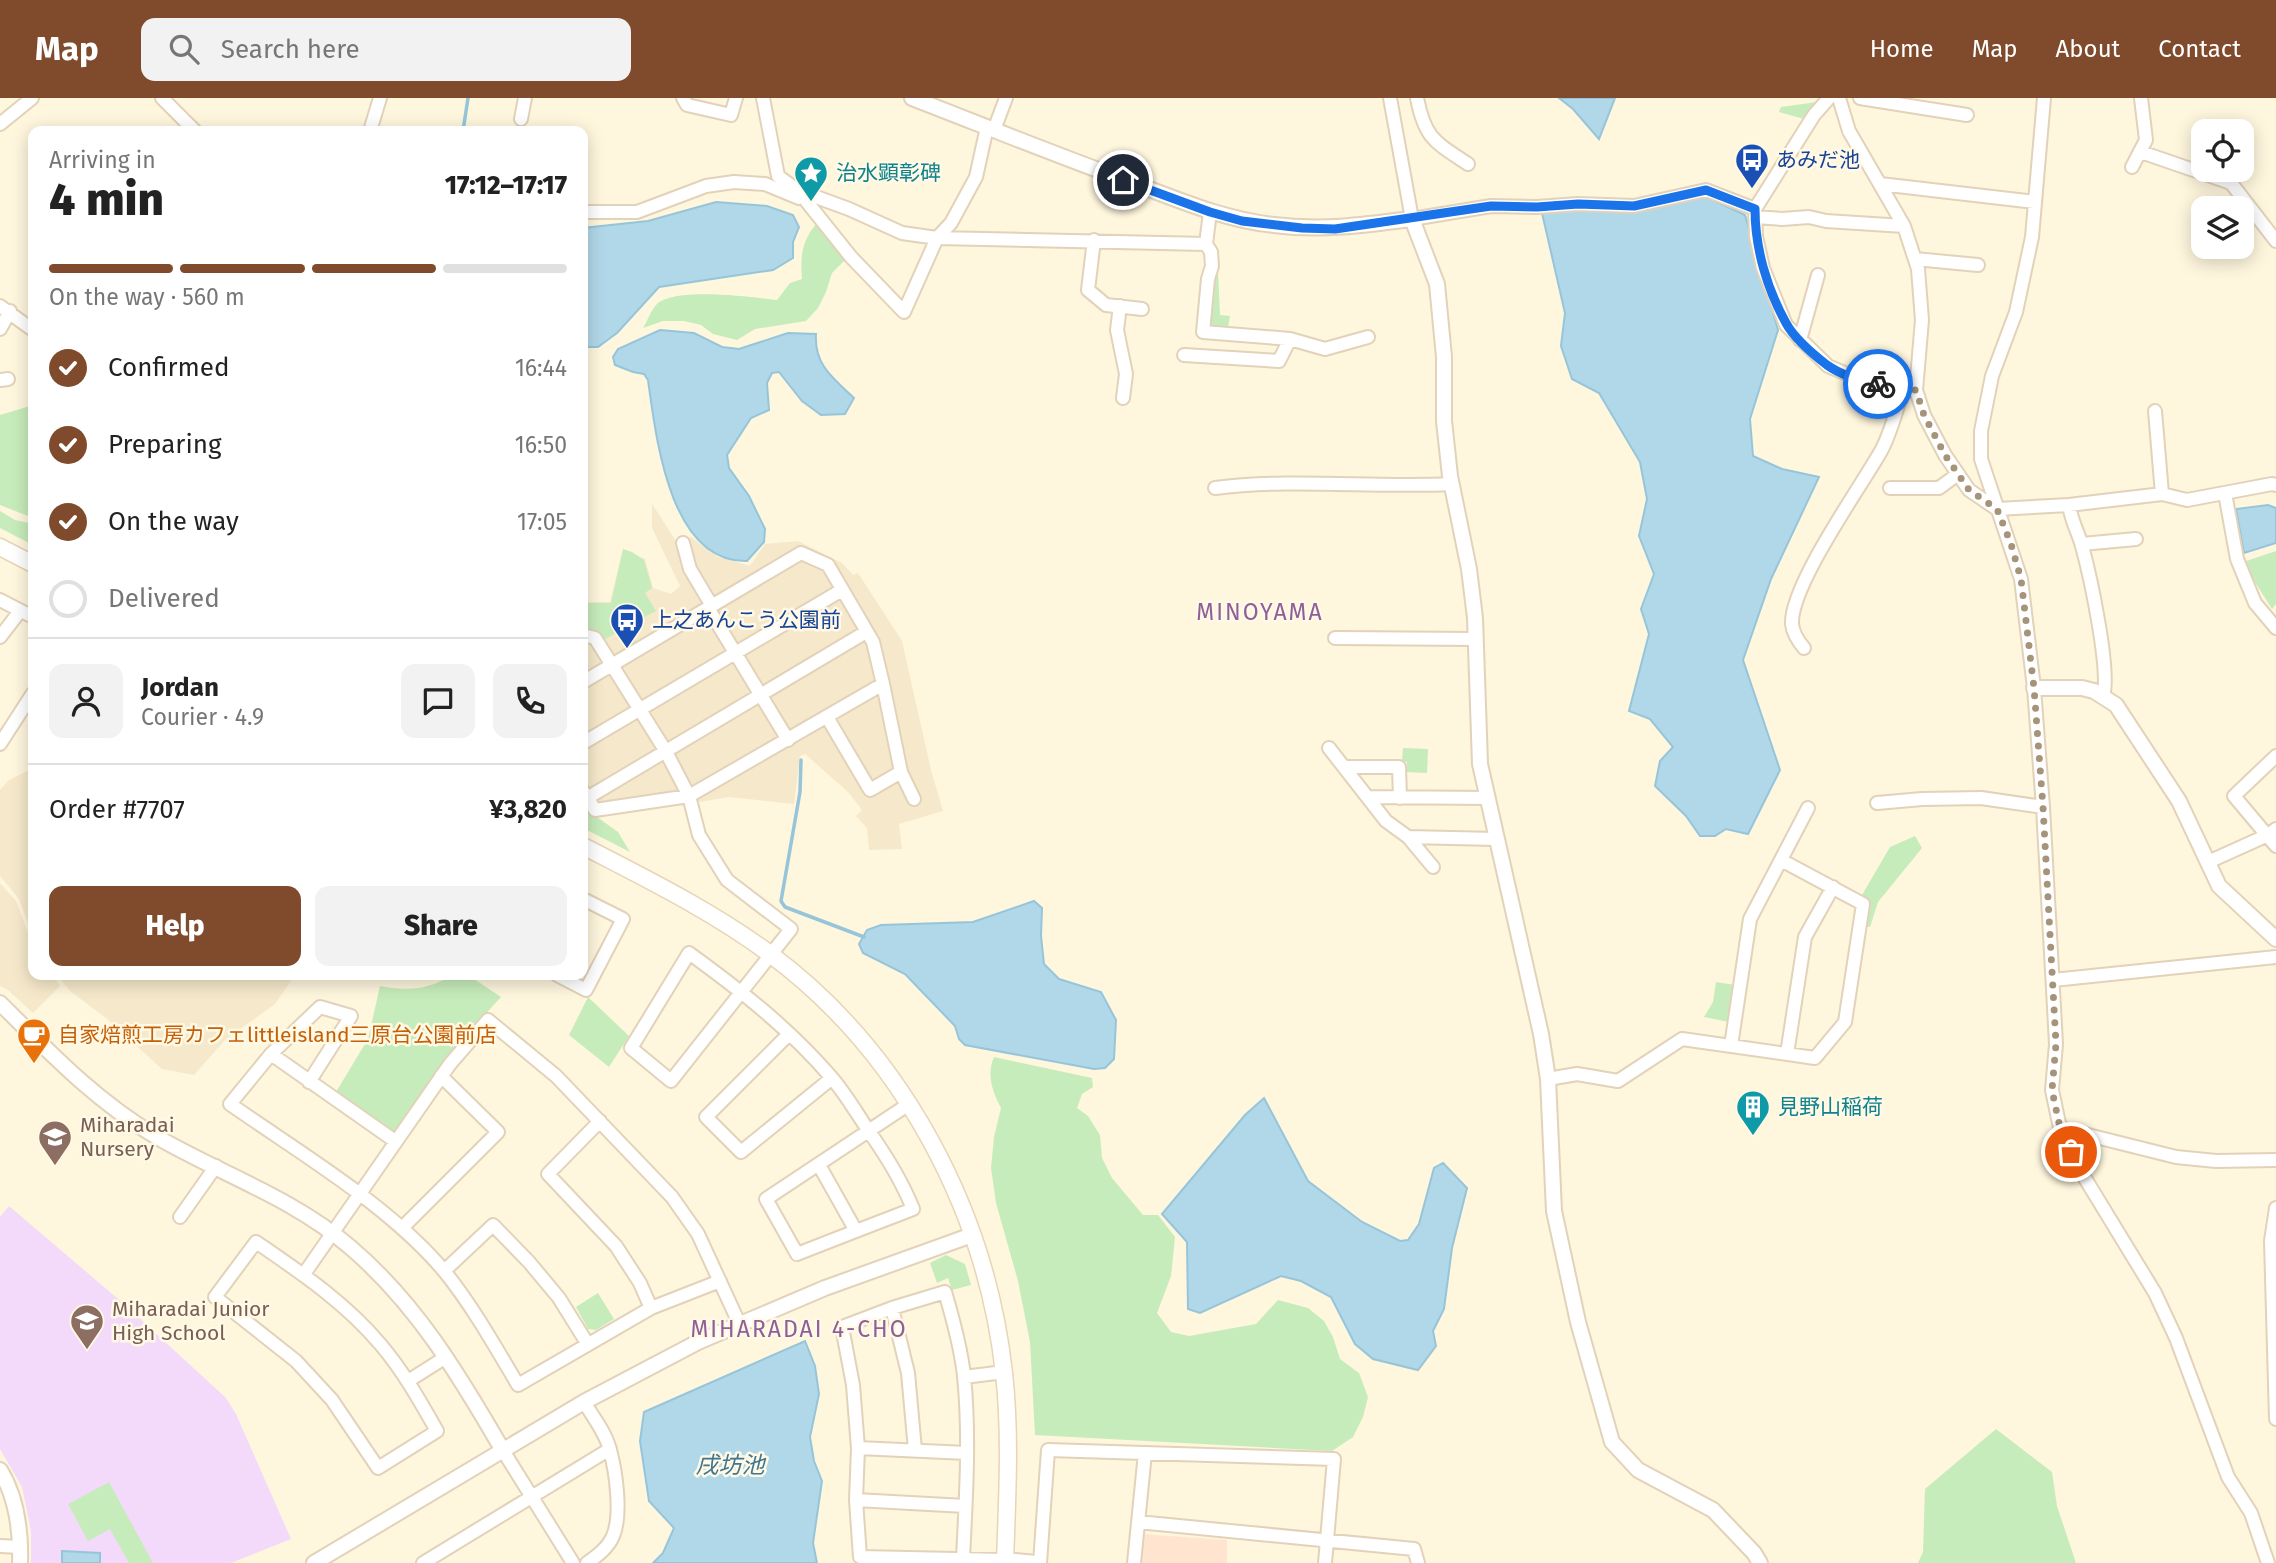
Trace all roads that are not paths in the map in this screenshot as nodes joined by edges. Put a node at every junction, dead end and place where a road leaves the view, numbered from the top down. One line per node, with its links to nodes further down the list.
1 (32, 98): 19 (street)
2 (162, 98): 20 (street)
3 (380, 98): 21 (street)
4 (525, 98): 18 (street)
5 (683, 98): 6 (street)
6 (736, 98)
7 (762, 98): 27 (street)
8 (912, 98): 22 (street)
9 (1006, 98): 22 (street)
10 (1392, 98): 32 (street)
11 (1417, 98): 24 (street)
12 (1829, 98): 31 (street)
13 (1839, 98): 26 (street)
14 (1860, 98): 17 (street)
15 (2044, 98): 28 (street)
16 (2141, 98): 23 (street)
17 (1966, 115)
18 (521, 119)
19 (0, 124)
20 (190, 126)
21 (372, 126)
22 (991, 128): 30 (street); 34 (street)
23 (2141, 152): 25 (street); 36 (street)
24 (1468, 164)
25 (2132, 167)
26 (1880, 184): 28 (street); 33 (street)
27 (808, 198): 29 (street); 34 (street); 34 (street)
28 (2035, 202): 63 (street)
29 (588, 212)
30 (1210, 212): 32 (street); 37 (street)
31 (1755, 213): 32 (street); 33 (street); 49 (street)
32 (1412, 219): 56 (street)
33 (1904, 226): 38 (street)
34 (937, 238): 35 (street)
35 (1094, 240): 37 (street); 41 (street)
36 (2276, 241)
37 (1206, 244): 46 (street)
38 (1915, 259): 39 (street); 52 (street)
39 (1978, 265)
40 (1818, 275): 49 (street)
41 (1120, 306): 43 (street); 53 (street)
42 (5, 309): 44 (street); 45 (street)
43 (1142, 309)
44 (28, 326)
45 (0, 329)
46 (1203, 332): 48 (street); 51 (street)
47 (1368, 337): 48 (street)
48 (1290, 339): 51 (street)
49 (1800, 340): 52 (street)
50 (1184, 355): 51 (street)
51 (1200, 356)
52 (1910, 390): 55 (street); 80 (street)
53 (1123, 398)
54 (2155, 411): 61 (street)
55 (1958, 474): 59 (street); 63 (street)
56 (1451, 484): 58 (street); 79 (street)
57 (2276, 485): 60 (street)
58 (1215, 488)
59 (1890, 488)
60 (2225, 493): 61 (street); 74 (street)
61 (2162, 494): 62 (street)
62 (2068, 505): 63 (street); 66 (street)
63 (1997, 509): 85 (street)
64 (2136, 539): 66 (street)
65 (684, 542): 71 (street)
66 (2082, 544): 87 (street)
67 (0, 547): 68 (main road)
68 (28, 561)
69 (842, 590): 71 (street); 75 (street); 81 (street)
70 (0, 600): 72 (street)
71 (710, 607): 81 (street); 82 (street)
72 (20, 611): 73 (street); 77 (street)
73 (28, 615)
74 (2276, 628)
75 (866, 632): 84 (street); 86 (street)
76 (588, 636): 82 (street)
77 (0, 637)
78 (1335, 638): 79 (street)
79 (1476, 639): 103 (street)
80 (1804, 648)
81 (735, 653): 86 (street); 89 (street)
82 (611, 666): 83 (street); 89 (street)
83 (588, 679)
84 (883, 684): 90 (street); 98 (street)
85 (2034, 688): 87 (street); 107 (street)
86 (760, 695): 92 (street); 95 (street)
87 (2103, 696): 114 (street)
88 (28, 701): 93 (street)
89 (640, 710): 91 (street); 95 (street)
90 (827, 717): 92 (street); 98 (street)
91 (588, 740)
92 (788, 740): 100 (street)
93 (0, 744)
94 (1329, 748): 97 (street)
95 (664, 750): 99 (street); 100 (street)
96 (2276, 757): 110 (street)
97 (1344, 767): 101 (street); 102 (street)
98 (901, 772): 105 (street)
99 (588, 792)
100 (689, 796): 104 (street); 119 (street)
101 (1368, 797): 102 (street); 109 (street)
102 (1400, 798): 103 (street)
103 (1487, 798): 111 (street)
104 (588, 799)
105 (914, 799)
106 (1877, 803): 107 (street)
107 (2043, 807): 122 (street)
108 (1808, 808): 113 (street)
109 (1408, 837): 111 (street); 115 (street)
110 (2273, 837): 114 (street)
111 (1496, 839): 131 (street)
112 (588, 849): 119 (main road)
113 (1781, 860): 116 (street); 126 (street)
114 (2208, 862): 118 (street)
115 (1433, 867)
116 (1833, 887): 128 (street); 128 (street)
117 (588, 902): 121 (street)
118 (2276, 939)
119 (771, 955): 123 (street); 133 (main road)
120 (2276, 957): 122 (street)
121 (566, 980)
122 (2053, 980): 135 (street)
123 (743, 992): 123 (street); 125 (street)
124 (0, 1003): 140 (street)
125 (789, 1034): 130 (street); 130 (street)
126 (1731, 1046): 128 (street); 131 (street)
127 (271, 1054): 132 (street); 132 (street); 141 (street)
128 (1787, 1054)
129 (441, 1076): 134 (street); 137 (street); 144 (street)
130 (832, 1078): 136 (street)
131 (1548, 1079): 187 (street)
132 (310, 1082): 137 (street)
133 (909, 1104): 136 (street); 147 (main road)
134 (600, 1121): 150 (street); 151 (street)
135 (2060, 1128): 138 (street); 188 (street)
136 (868, 1130): 139 (street); 145 (street)
137 (395, 1142): 141 (street)
138 (2276, 1160)
139 (819, 1165): 145 (street); 145 (street)
140 (216, 1166): 143 (street); 146 (street)
141 (358, 1194): 144 (street); 146 (street)
142 (2276, 1208): 160 (street)
143 (180, 1217)
144 (402, 1228): 148 (street)
145 (856, 1231)
146 (331, 1233): 149 (street); 155 (street)
147 (972, 1235): 153 (street); 156 (main road)
148 (444, 1271): 154 (street); 154 (street)
149 (304, 1274): 158 (street); 158 (street)
150 (720, 1281): 151 (street); 153 (street)
151 (651, 1308): 154 (street)
152 (892, 1308): 157 (street); 161 (street); 164 (street)
153 (739, 1323): 159 (street)
154 (587, 1343)
155 (446, 1357): 158 (street); 162 (street)
156 (1004, 1372): 157 (street); 177 (main road)
157 (964, 1377): 165 (street)
158 (408, 1381)
159 (584, 1402): 162 (street); 163 (street)
160 (2276, 1419)
161 (858, 1448): 164 (street); 169 (street)
162 (502, 1449): 168 (street); 179 (street)
163 (610, 1449): 168 (street); 182 (street)
164 (915, 1450): 165 (street)
165 (967, 1452): 170 (street)
166 (1144, 1453): 171 (street); 172 (street); 183 (street)
167 (0, 1470): 174 (street)
168 (532, 1496): 180 (street); 181 (street)
169 (856, 1500): 170 (street); 175 (street)
170 (965, 1506): 176 (street)
171 (1138, 1522): 172 (street); 184 (street)
172 (1327, 1539): 185 (street); 186 (street)
173 (0, 1545): 174 (street)
174 (20, 1547): 178 (street)
175 (902, 1560): 176 (street)
176 (963, 1561): 177 (street)
177 (1005, 1562): 183 (street)
178 (20, 1563)
179 (314, 1563)
180 (423, 1563)
181 (573, 1563)
182 (587, 1563)
183 (1038, 1563)
184 (1134, 1563)
185 (1325, 1563)
186 (1418, 1563)
187 (1760, 1563)
188 (2268, 1563)

